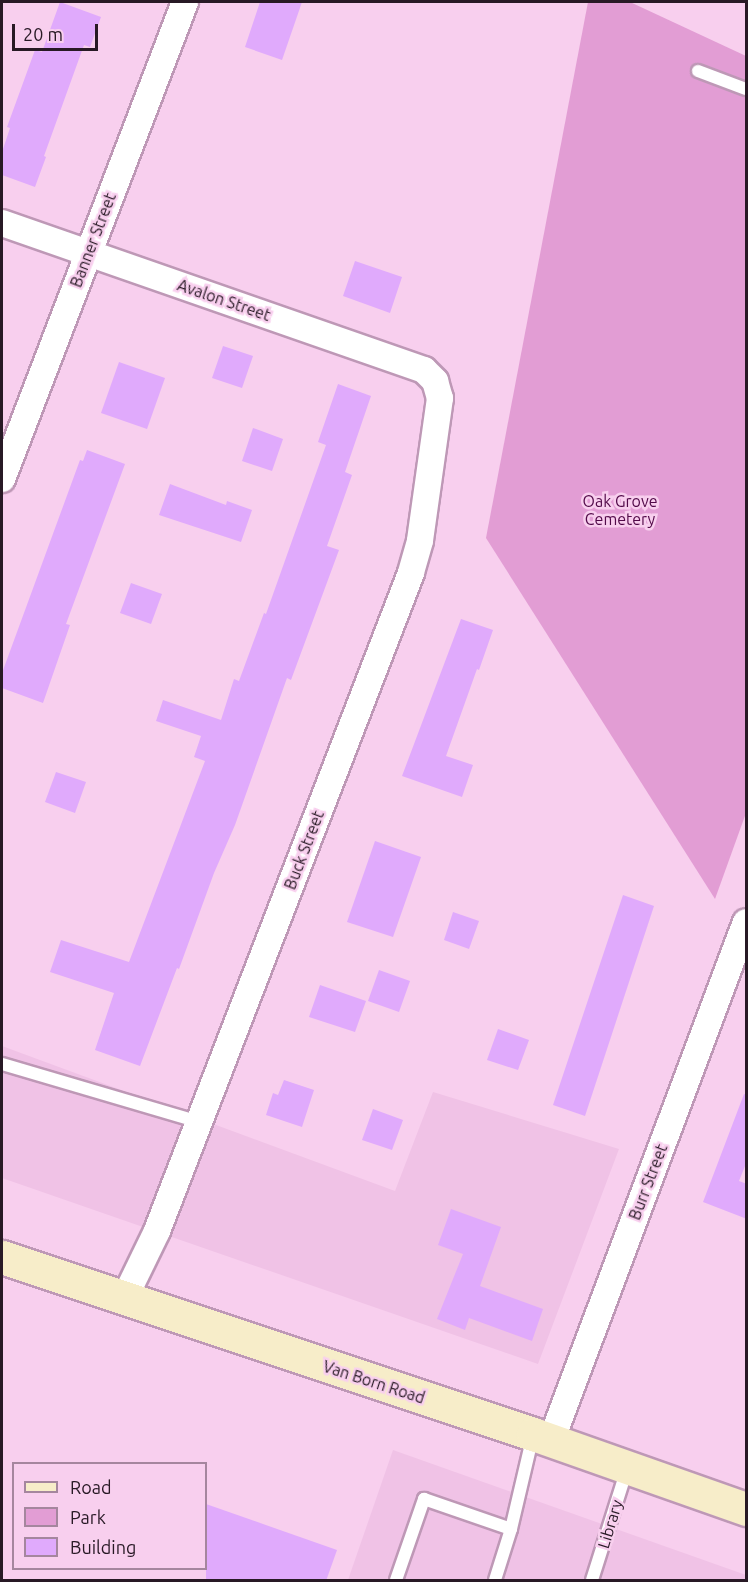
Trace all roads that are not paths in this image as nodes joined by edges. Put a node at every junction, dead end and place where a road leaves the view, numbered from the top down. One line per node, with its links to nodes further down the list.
1 (185, 2): 5 (street, Banner Street)
2 (698, 71): 3 (lane)
3 (747, 89)
4 (2, 223): 5 (street, Avalon Street)
5 (88, 253): 6 (street, Avalon Street); 7 (street, Banner Street)
6 (438, 389): 10 (street, Buck Street)
7 (2, 479)
8 (747, 922): 13 (street, Burr Street)
9 (2, 1064): 10 (lane)
10 (199, 1122): 12 (street, Buck Street)
11 (2, 1257): 12 (main road, Van Born Road)
12 (124, 1299): 13 (main road, Van Born Road)
13 (542, 1438): 14 (main road, Van Born Road); 16 (lane)
14 (627, 1468): 15 (main road, Van Born Road); 19 (lane, Library)
15 (747, 1509)
16 (511, 1529): 17 (lane); 18 (lane)
17 (396, 1581)
18 (495, 1581)
19 (592, 1581)

